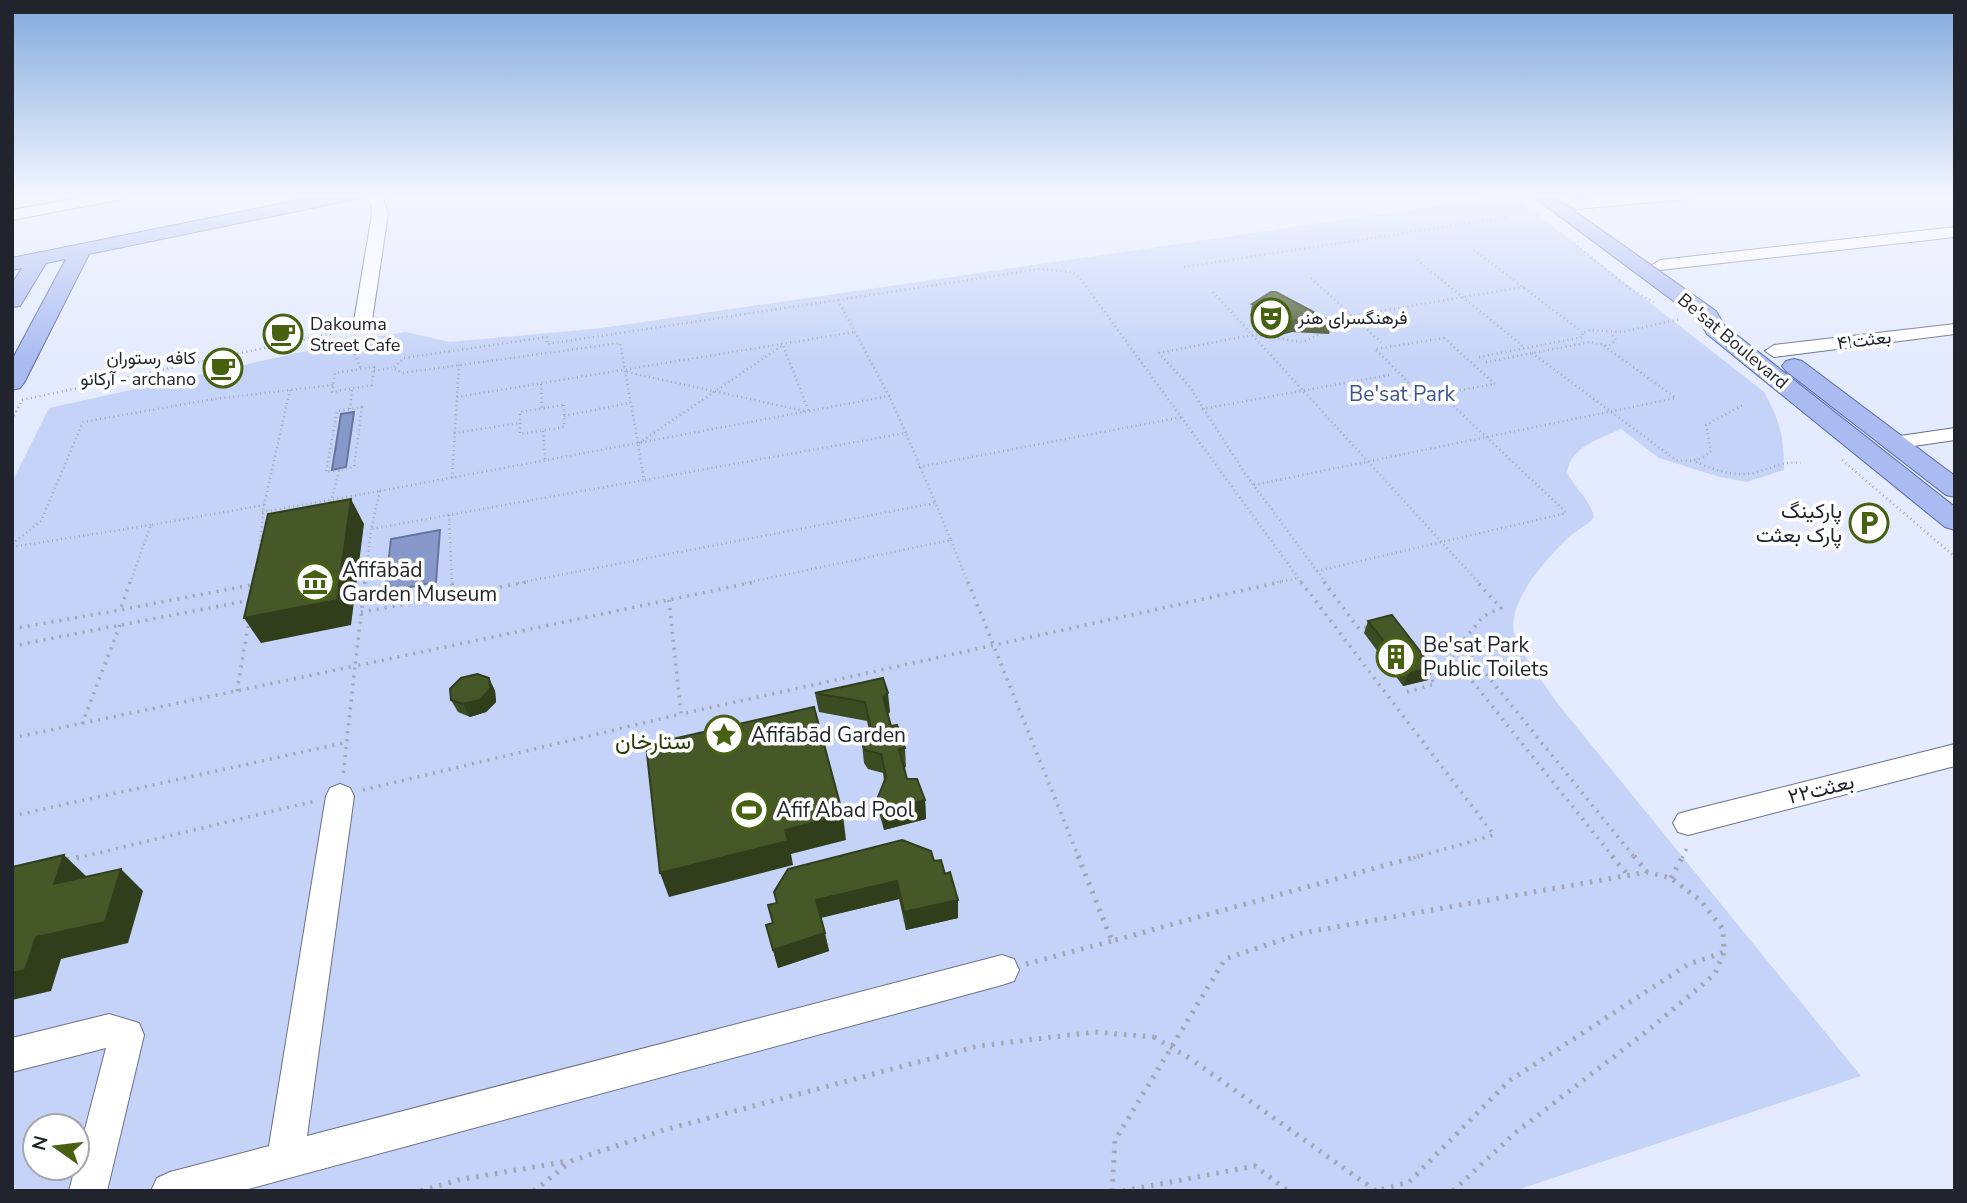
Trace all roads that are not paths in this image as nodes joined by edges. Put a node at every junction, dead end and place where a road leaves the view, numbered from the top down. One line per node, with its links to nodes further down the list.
1 (81, 250): 6 (main road); 12 (main road)
2 (374, 250): 10 (street)
3 (1617, 250): 19 (main road, Be'sat Boulevard)
4 (1640, 250): 8 (main road, Be'sat Boulevard)
5 (1793, 250): 8 (street)
6 (38, 258): 7 (main road); 9 (main road)
7 (12, 264)
8 (1660, 265): 14 (main road, Be'sat Boulevard)
9 (12, 301)
10 (362, 327)
11 (1955, 329): 14 (street, بعثت۴۱)
12 (36, 342): 13 (main road); 15 (main road)
13 (12, 346)
14 (1774, 351): 17 (main road, Be'sat Boulevard)
15 (12, 383)
16 (1955, 434): 17 (street)
17 (1893, 443): 18 (main road, Be'sat Boulevard)
18 (1955, 489)
19 (1955, 521)
20 (1955, 755): 22 (street, بعثت۲۲)
21 (340, 796): 25 (street)
22 (1688, 823)
23 (1002, 970): 25 (street)
24 (12, 1055): 26 (street)
25 (285, 1160): 27 (street)
26 (88, 1191)
27 (170, 1191)

